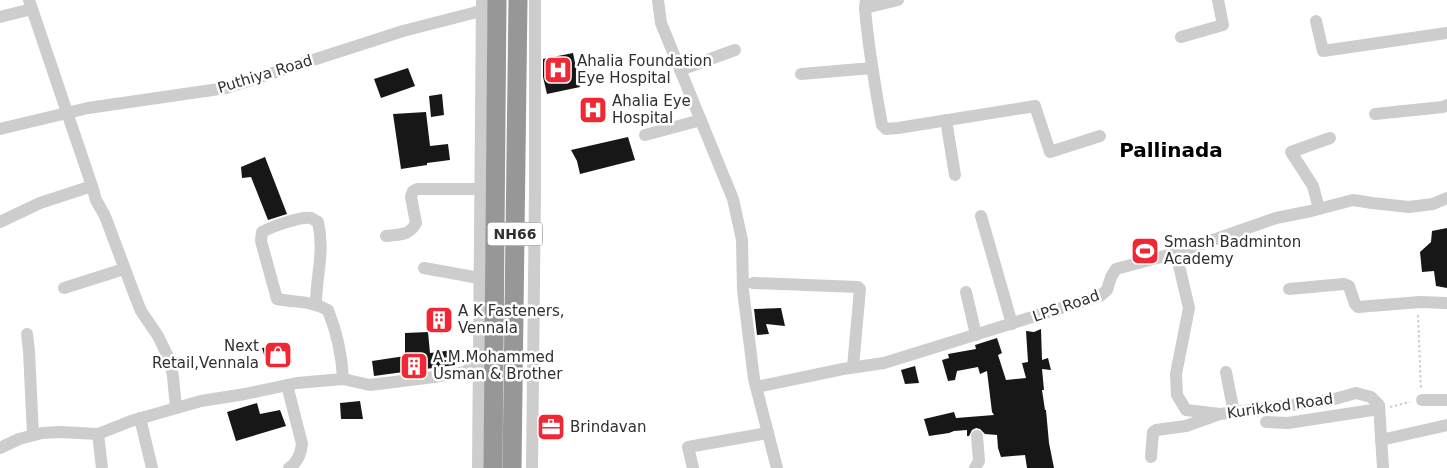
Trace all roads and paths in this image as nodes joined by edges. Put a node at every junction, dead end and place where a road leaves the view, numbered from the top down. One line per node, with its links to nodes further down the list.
1 (658, 0): 14 (street)
2 (898, 0): 5 (street)
3 (1218, 0): 11 (street)
4 (31, 4): 8 (street); 17 (street)
5 (865, 4): 13 (street)
6 (489, 5): 17 (street, Puthiya Road); 27 (street); 55 (highway, NH66)
7 (526, 6): 57 (highway, NH66); 77 (street)
8 (0, 17)
9 (1316, 22): 10 (street)
10 (1447, 33)
11 (1181, 37)
12 (735, 50): 14 (street)
13 (872, 68): 15 (street); 20 (street)
14 (680, 70): 19 (street)
15 (801, 74)
16 (1447, 105): 18 (street)
17 (68, 113): 21 (street, Puthiya Road); 26 (street)
18 (1374, 114)
19 (701, 120): 22 (street); 52 (street)
20 (946, 120): 23 (street); 25 (street)
21 (0, 129)
22 (645, 135)
23 (1100, 136)
24 (1330, 138): 29 (street)
25 (955, 175)
26 (92, 186): 31 (street); 35 (street)
27 (480, 189): 32 (street); 36 (street)
28 (1447, 198): 29 (street, LPS Road)
29 (1319, 209): 33 (street, LPS Road)
30 (982, 216): 44 (street)
31 (0, 222)
32 (386, 236)
33 (1176, 254): 44 (street, LPS Road); 60 (street, Kurikkod Road)
34 (424, 268): 36 (street)
35 (124, 269): 38 (street); 56 (street)
36 (479, 278): 47 (street)
37 (753, 282): 48 (street)
38 (64, 288)
39 (1289, 289): 41 (street)
40 (966, 292): 46 (street)
41 (1418, 302): 42 (street); 53 (path)
42 (1447, 303)
43 (316, 304): 43 (street); 50 (street)
44 (1012, 324): 46 (street, LPS Road)
45 (27, 334): 66 (street)
46 (976, 335): 48 (street, LPS Road)
47 (478, 361): 50 (street); 74 (street)
48 (853, 367): 52 (street, LPS Road)
49 (1226, 372): 59 (street)
50 (344, 379): 51 (street)
51 (287, 385): 56 (street); 73 (street)
52 (756, 387): 64 (street)
53 (1422, 400): 54 (street); 58 (path)
54 (1447, 400)
55 (493, 407): 57 (highway); 75 (highway, NH66)
56 (176, 408): 61 (street)
57 (513, 408): 76 (highway, NH66)
58 (1379, 409): 59 (street, Kurikkod Road); 62 (street); 68 (street)
59 (1234, 413): 60 (street, Kurikkod Road)
60 (1220, 414): 70 (street)
61 (140, 418): 65 (street); 72 (street)
62 (1266, 422)
63 (1447, 425): 68 (street)
64 (768, 432): 78 (street); 79 (street)
65 (98, 434): 66 (street); 71 (street)
66 (33, 435): 69 (street)
67 (977, 436): 80 (street)
68 (1380, 440): 81 (street)
69 (0, 448)
70 (1151, 457)
71 (102, 468)
72 (152, 468)
73 (289, 468)
74 (478, 468)
75 (493, 468)
76 (512, 468)
77 (532, 468)
78 (693, 468)
79 (778, 468)
80 (975, 468)
81 (1383, 468)

